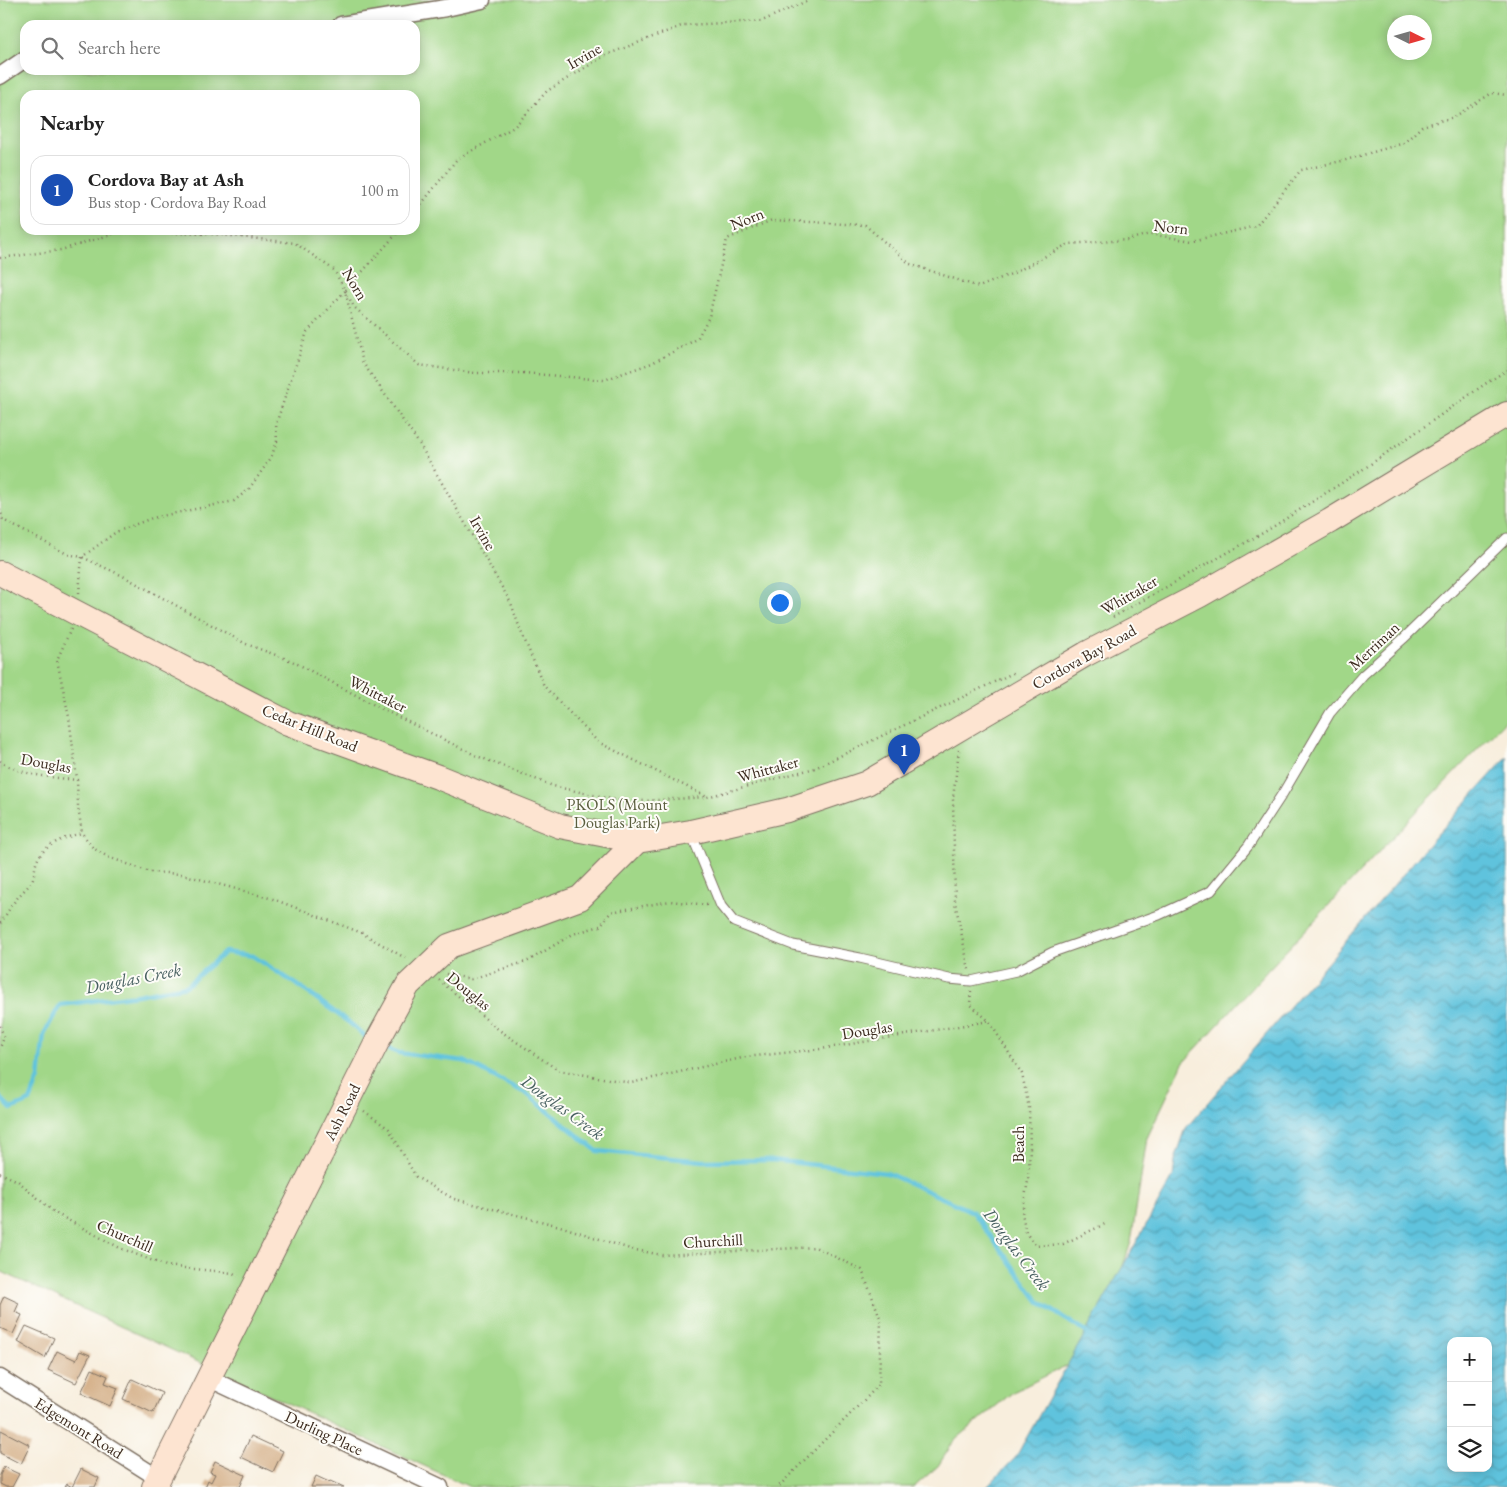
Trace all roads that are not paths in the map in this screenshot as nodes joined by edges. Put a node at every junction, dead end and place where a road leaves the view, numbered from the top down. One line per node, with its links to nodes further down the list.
1 (482, 0): 2 (street)
2 (372, 20)
3 (20, 62): 4 (street)
4 (0, 76)
5 (1507, 414): 8 (main road, Cordova Bay Road)
6 (1507, 538): 8 (lane, Merriman)
7 (0, 573): 9 (main road, Cedar Hill Road)
8 (691, 832): 9 (main road, Cordova Bay Road)
9 (637, 842): 11 (main road, Ash Road)
10 (0, 1378): 12 (street, Edgemont Road)
11 (208, 1378): 12 (main road, Ash Road); 13 (street, Durling Place)
12 (156, 1483)
13 (440, 1487)

